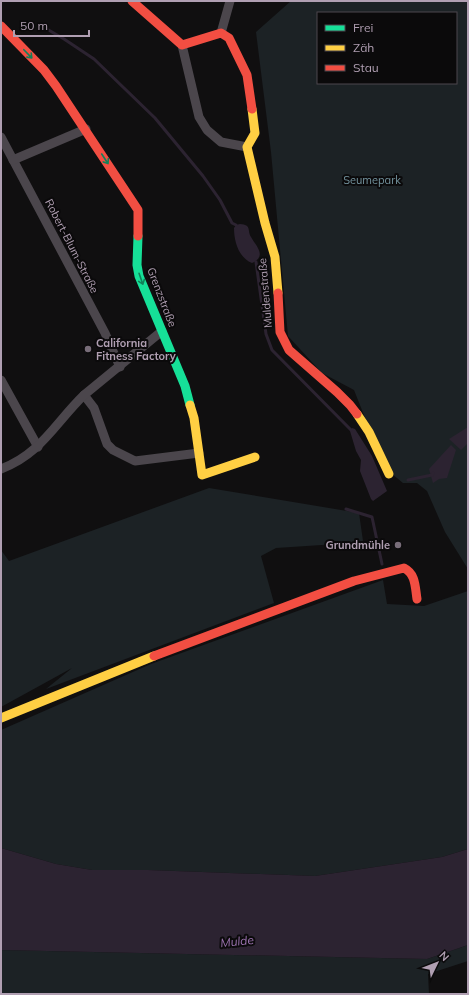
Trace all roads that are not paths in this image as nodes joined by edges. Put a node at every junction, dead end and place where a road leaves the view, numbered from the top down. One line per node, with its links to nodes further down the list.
1 (132, 1): 5 (street)
2 (230, 1): 4 (street)
3 (1, 26): 6 (street, Grenzstraße, one-way to 6)
4 (221, 33): 5 (street); 8 (street)
5 (182, 45): 8 (street)
6 (86, 129): 9 (street); 10 (street, Grenzstraße, one-way to 10)
7 (1, 137): 9 (street, Robert-Blum-Straße)
8 (246, 147): 18 (street, Muldenstraße)
9 (13, 160): 11 (street, Robert-Blum-Straße)
10 (162, 331): 11 (street); 15 (street, Grenzstraße)
11 (120, 367): 13 (street)
12 (1, 380): 14 (street)
13 (84, 395): 14 (street); 15 (street)
14 (38, 447): 17 (street)
15 (199, 453): 16 (street, Grenzstraße)
16 (255, 457)
17 (1, 469)
18 (388, 474)
19 (417, 599): 20 (street)
20 (1, 718)

